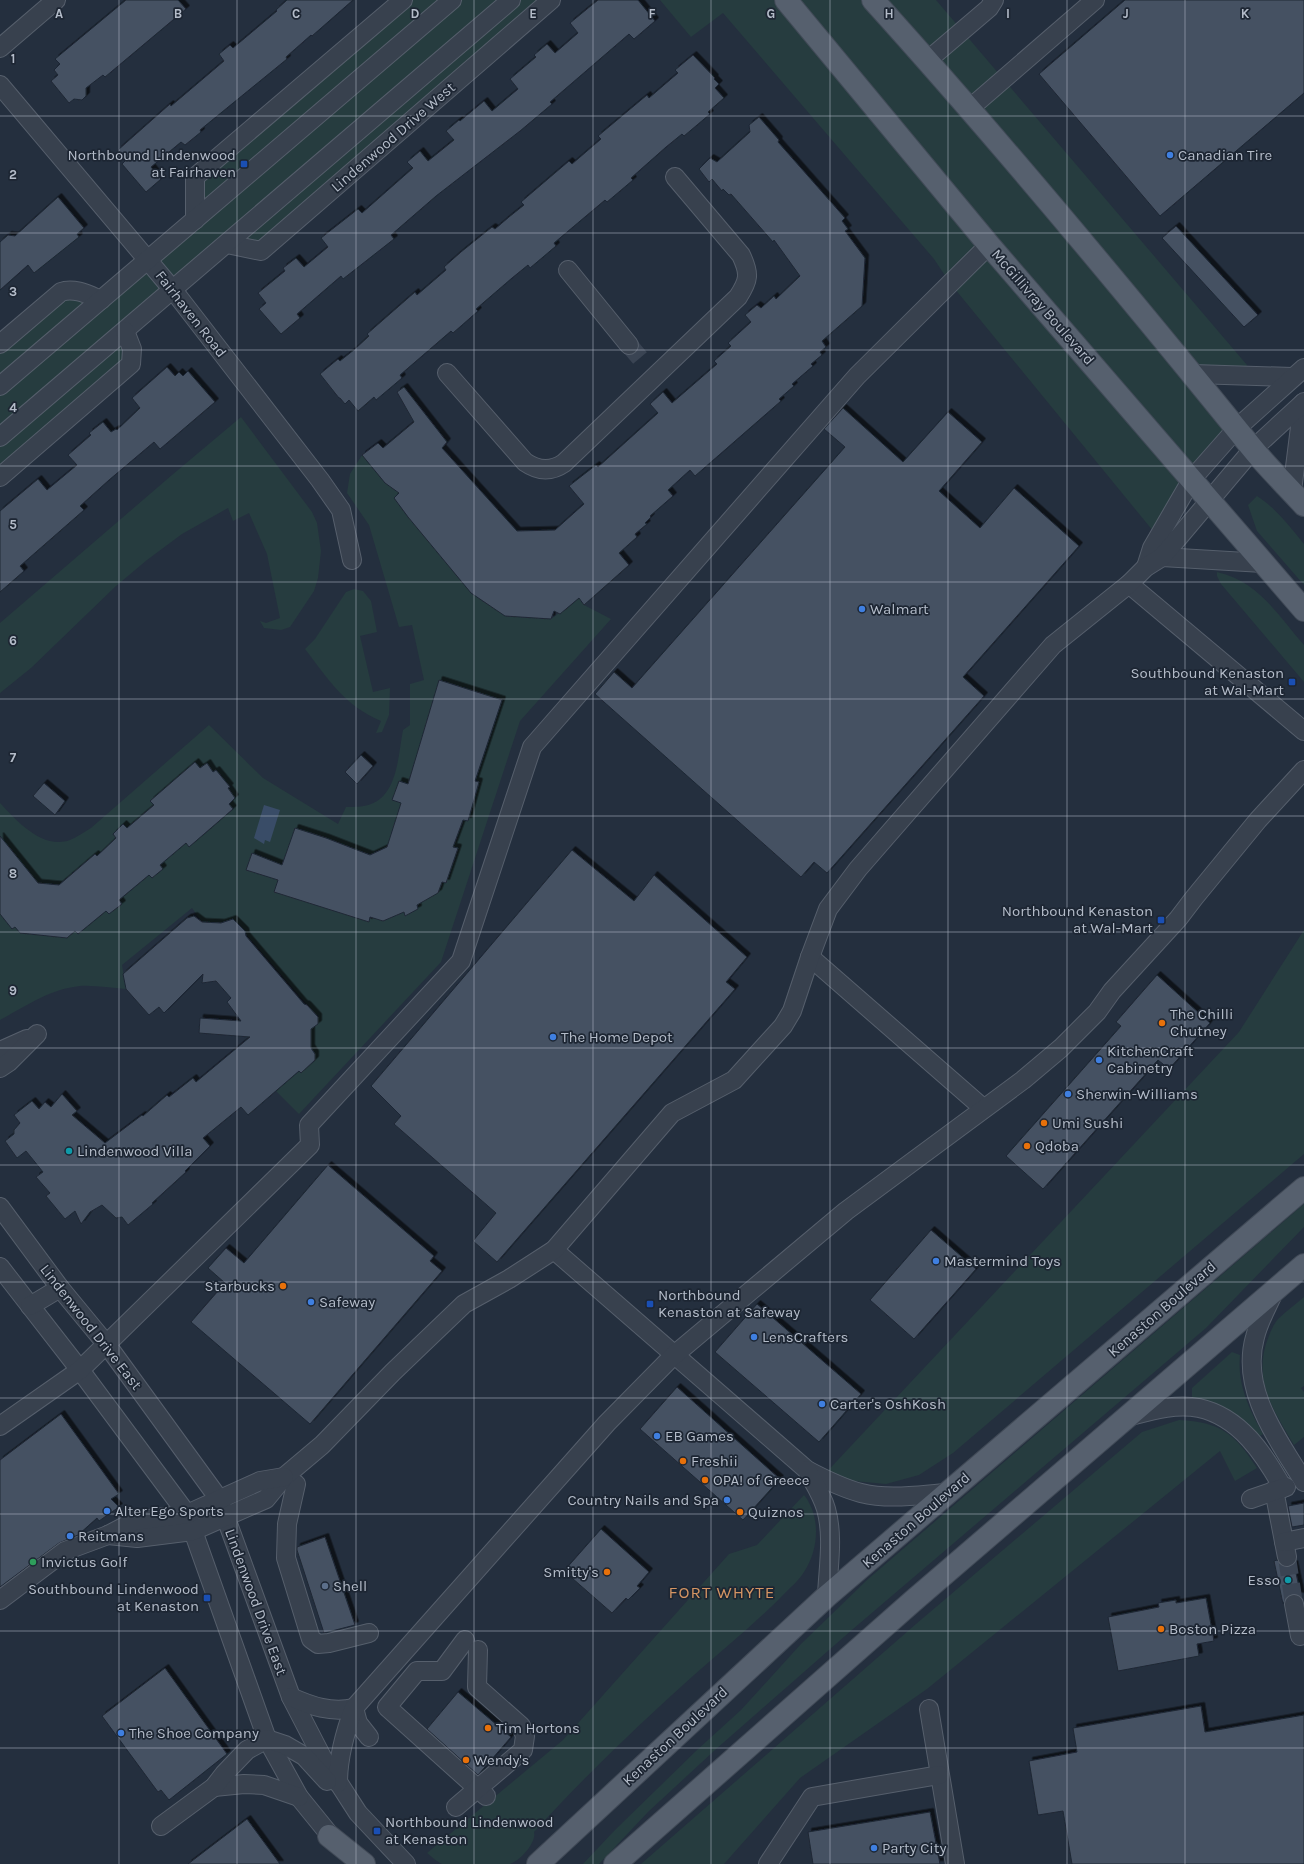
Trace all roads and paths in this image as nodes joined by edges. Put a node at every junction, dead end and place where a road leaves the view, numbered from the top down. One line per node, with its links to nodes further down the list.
1 (56, 0): 10 (street)
2 (403, 0): 15 (street)
3 (452, 0): 15 (street)
4 (511, 0): 16 (street, Lindenwood Drive West)
5 (551, 0): 16 (street, Lindenwood Drive West)
6 (786, 0): 17 (main road, McGillivray Boulevard)
7 (873, 0): 11 (main road)
8 (994, 0): 11 (street)
9 (1095, 0): 13 (street)
10 (0, 48)
11 (928, 60): 13 (main road)
12 (0, 85): 18 (street, Fairhaven Road)
13 (969, 109): 27 (main road)
14 (675, 177): 26 (street)
15 (195, 220): 18 (street)
16 (227, 244): 20 (street, Lindenwood Drive West)
17 (990, 245): 34 (main road, McGillivray Boulevard); 57 (street)
18 (148, 260): 20 (street, Fairhaven Road); 21 (street)
19 (568, 270): 24 (street)
20 (173, 290): 22 (street, Lindenwood Drive West); 38 (street, Fairhaven Road)
21 (101, 300): 23 (street); 28 (street)
22 (125, 331): 31 (street, Lindenwood Drive West); 33 (street)
23 (0, 344)
24 (629, 345)
25 (1298, 372): 27 (street); 30 (street)
26 (447, 373)
27 (1193, 374): 30 (main road)
28 (0, 386)
29 (1304, 403): 32 (street); 35 (street)
30 (1237, 428): 32 (main road); 34 (street)
31 (0, 437)
32 (1253, 449): 35 (main road); 36 (street)
33 (0, 477)
34 (1192, 479): 36 (main road, McGillivray Boulevard); 40 (street)
35 (1298, 498)
36 (1210, 500): 37 (street); 39 (main road, McGillivray Boulevard)
37 (1162, 558): 39 (street); 40 (street)
38 (352, 560)
39 (1263, 563): 42 (main road, McGillivray Boulevard)
40 (1146, 567): 41 (street)
41 (1129, 584): 43 (street); 45 (street)
42 (1304, 610)
43 (1304, 731)
44 (1304, 770): 48 (street)
45 (810, 957): 48 (street); 51 (street)
46 (0, 1051): 47 (street)
47 (0, 1068)
48 (983, 1108): 58 (street)
49 (1304, 1188): 66 (main road, Kenaston Boulevard)
50 (0, 1207): 54 (street, Lindenwood Drive East)
51 (554, 1250): 58 (street); 63 (street)
52 (1304, 1265): 55 (main road)
53 (0, 1267): 56 (street)
54 (60, 1288): 56 (street); 57 (street, Lindenwood Drive East)
55 (1275, 1291): 60 (main road); 64 (street)
56 (30, 1306): 59 (street)
57 (107, 1344): 59 (street); 67 (street, Lindenwood Drive East)
58 (673, 1356): 62 (street); 80 (street)
59 (80, 1370): 61 (street); 69 (street)
60 (1126, 1417): 65 (street); 96 (main road)
61 (0, 1426)
62 (806, 1470): 66 (street); 74 (street)
63 (290, 1481): 67 (street); 70 (street); 77 (street)
64 (1304, 1482): 65 (street)
65 (1278, 1489): 68 (street); 73 (street)
66 (947, 1493): 74 (main road, Kenaston Boulevard)
67 (219, 1499): 69 (street); 70 (street, Lindenwood Drive East)
68 (1251, 1499)
69 (187, 1514): 71 (street); 72 (street)
70 (225, 1517): 71 (street); 79 (street, Lindenwood Drive East)
71 (193, 1531): 72 (street); 83 (street)
72 (108, 1535): 75 (street)
73 (1304, 1538)
74 (827, 1596): 95 (main road, Kenaston Boulevard)
75 (0, 1600)
76 (1294, 1604): 78 (street)
77 (369, 1634)
78 (1300, 1636)
79 (291, 1697): 80 (street); 86 (street, Lindenwood Drive East)
80 (354, 1708): 82 (street); 86 (street)
81 (929, 1709): 84 (street)
82 (368, 1737)
83 (267, 1739): 85 (street); 86 (street); 88 (street)
84 (939, 1775): 97 (street); 98 (street)
85 (214, 1787): 88 (street); 90 (street)
86 (340, 1787): 94 (street, Lindenwood Drive East)
87 (482, 1792): 87 (street); 89 (street)
88 (299, 1797): 91 (street)
89 (456, 1807)
90 (162, 1826)
91 (329, 1836): 92 (street); 93 (main road)
92 (354, 1864)
93 (364, 1864)
94 (406, 1864)
95 (538, 1864)
96 (615, 1864)
97 (768, 1864)
98 (955, 1864)

